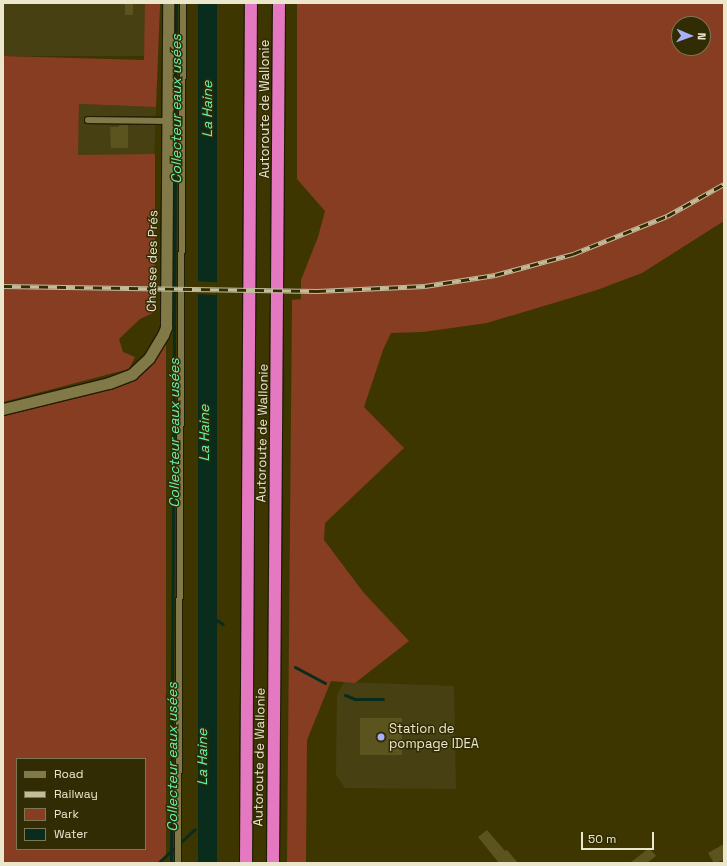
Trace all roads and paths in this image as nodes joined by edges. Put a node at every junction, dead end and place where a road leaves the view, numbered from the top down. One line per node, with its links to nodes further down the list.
1 (168, 3): 6 (street, Chasse des Prés)
2 (183, 3): 8 (lane)
3 (251, 3): 9 (highway, Autoroute de Wallonie)
4 (279, 3): 10 (highway, Autoroute de Wallonie)
5 (88, 120): 6 (lane)
6 (168, 121): 7 (street, Chasse des Prés)
7 (3, 409)
8 (178, 863)
9 (246, 863)
10 (273, 863)

